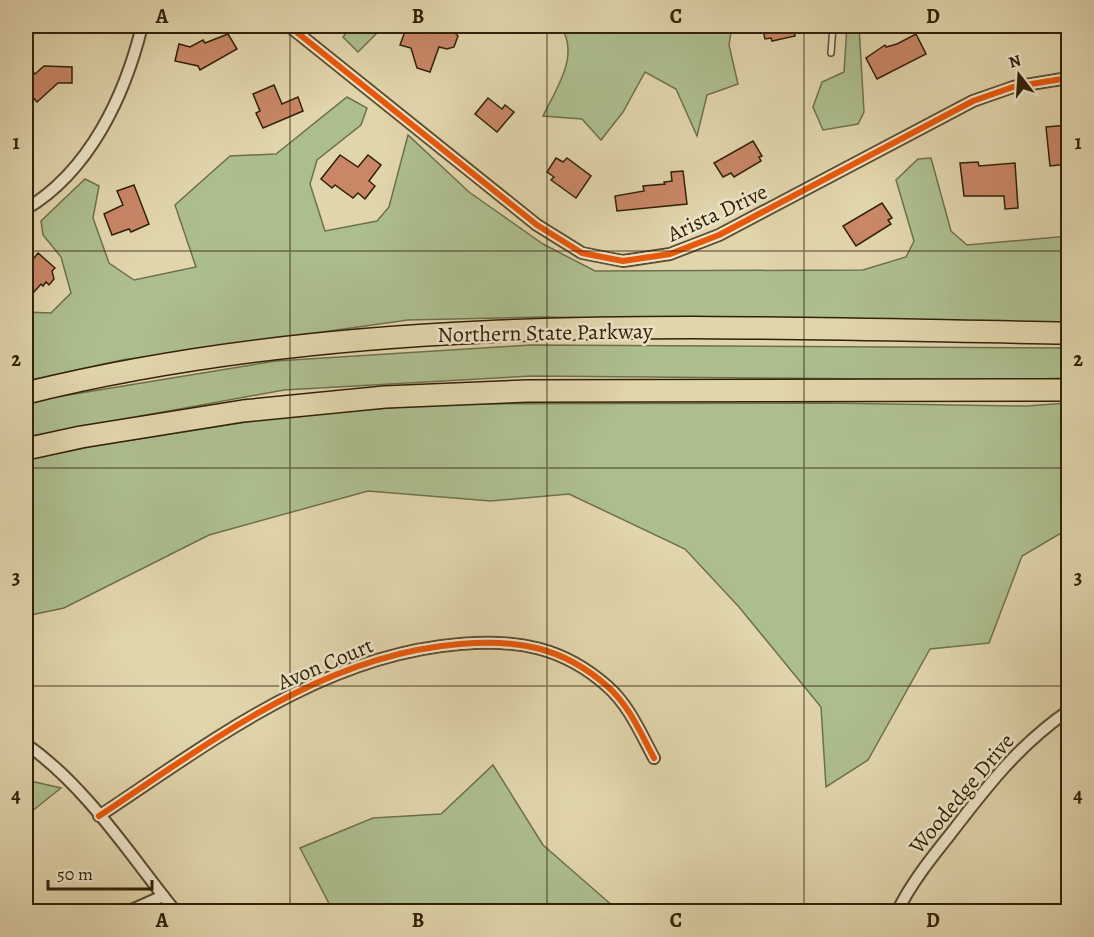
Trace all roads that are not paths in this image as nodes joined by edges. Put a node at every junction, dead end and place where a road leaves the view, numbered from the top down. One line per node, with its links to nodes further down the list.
1 (142, 26): 6 (street)
2 (289, 26): 5 (street, Arista Drive)
3 (833, 26): 4 (lane)
4 (831, 53)
5 (1068, 78)
6 (26, 210)
7 (1068, 333): 9 (highway, Northern State Parkway)
8 (1068, 390): 10 (highway)
9 (26, 393)
10 (26, 449)
11 (1068, 711): 18 (street, Woodedge Drive)
12 (26, 744): 14 (street)
13 (654, 758): 14 (street, Avon Court)
14 (99, 816): 15 (street)
15 (163, 896): 16 (street); 17 (street)
16 (127, 912)
17 (176, 912)
18 (897, 912)

